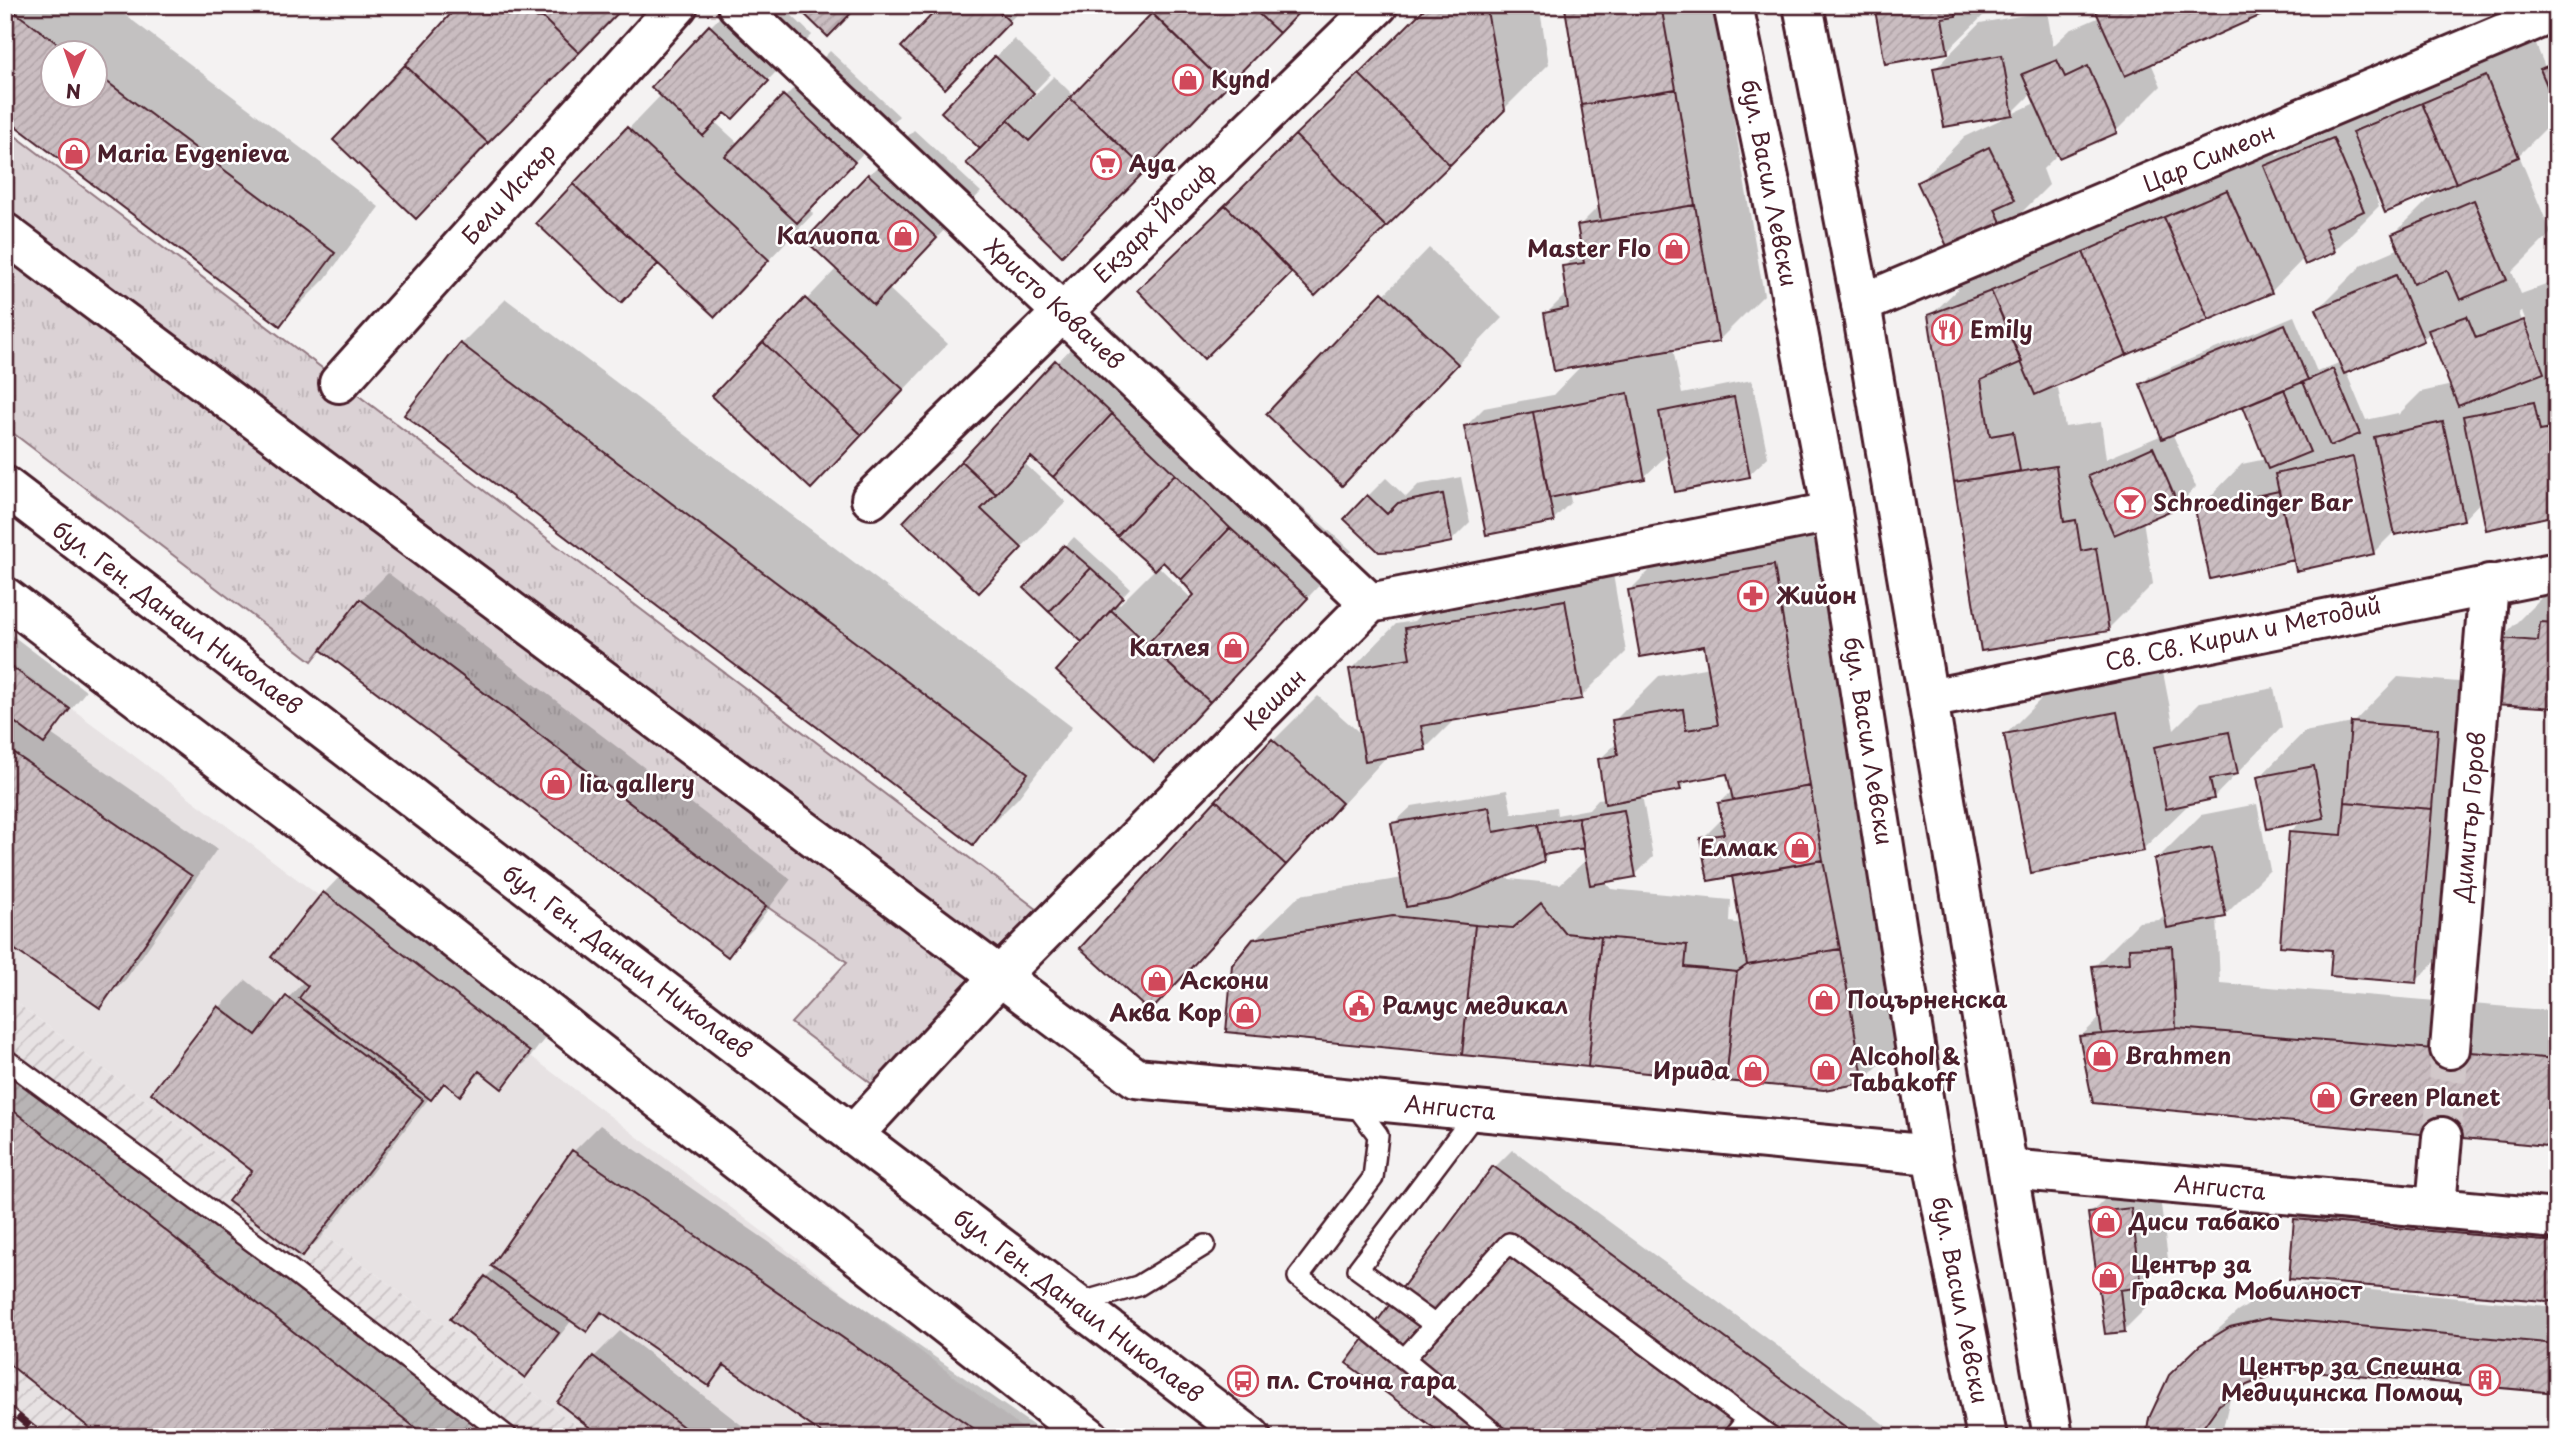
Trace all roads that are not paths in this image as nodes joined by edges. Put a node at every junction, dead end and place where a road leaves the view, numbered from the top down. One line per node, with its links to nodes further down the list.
1 (678, 5): 10 (street, Бели Искър)
2 (737, 5): 9 (street, Христо Ковачев)
3 (1378, 5): 9 (street, Екзарх Йосиф)
4 (1733, 5): 13 (street, бул. Васил Левски)
5 (1803, 5): 8 (street)
6 (2557, 11): 8 (street, Цар Симеон)
7 (5, 233): 19 (street)
8 (1861, 304): 18 (street)
9 (1063, 313): 12 (street, Екзарх Йосиф); 17 (street, Христо Ковачев)
10 (338, 383)
11 (5, 486): 24 (street, бул. Ген. Данаил Николаев)
12 (871, 499)
13 (1832, 512): 17 (street); 26 (street, бул. Васил Левски)
14 (2557, 572): 15 (street, Св. Св. Кирил и Методий)
15 (2489, 584): 18 (street, Св. Св. Кирил и Методий); 20 (street, Димитър Горов)
16 (5, 597): 36 (street)
17 (1370, 603): 19 (street, Кешан)
18 (1929, 699): 27 (street)
19 (1000, 976): 22 (street, Ангиста); 24 (street, Кешан)
20 (2450, 1049)
21 (5, 1059): 35 (lane)
22 (1350, 1099): 23 (street, Ангиста); 33 (lane)
23 (1478, 1110): 26 (street, Ангиста); 32 (lane)
24 (853, 1135): 31 (street, бул. Ген. Данаил Николаев)
25 (2442, 1137): 28 (street)
26 (1932, 1155): 41 (street, бул. Васил Левски)
27 (2009, 1168): 28 (street, Ангиста); 42 (street)
28 (2436, 1207): 29 (street, Ангиста)
29 (2557, 1219)
30 (1205, 1245): 31 (lane)
31 (1076, 1304): 37 (street, бул. Ген. Данаил Николаев)
32 (1435, 1325): 33 (lane); 34 (lane)
33 (1404, 1359): 38 (lane)
34 (1747, 1419): 39 (lane); 40 (lane)
35 (508, 1437)
36 (1089, 1437)
37 (1251, 1437)
38 (1499, 1437)
39 (1733, 1437)
40 (1771, 1437)
41 (1987, 1437)
42 (2053, 1437)

